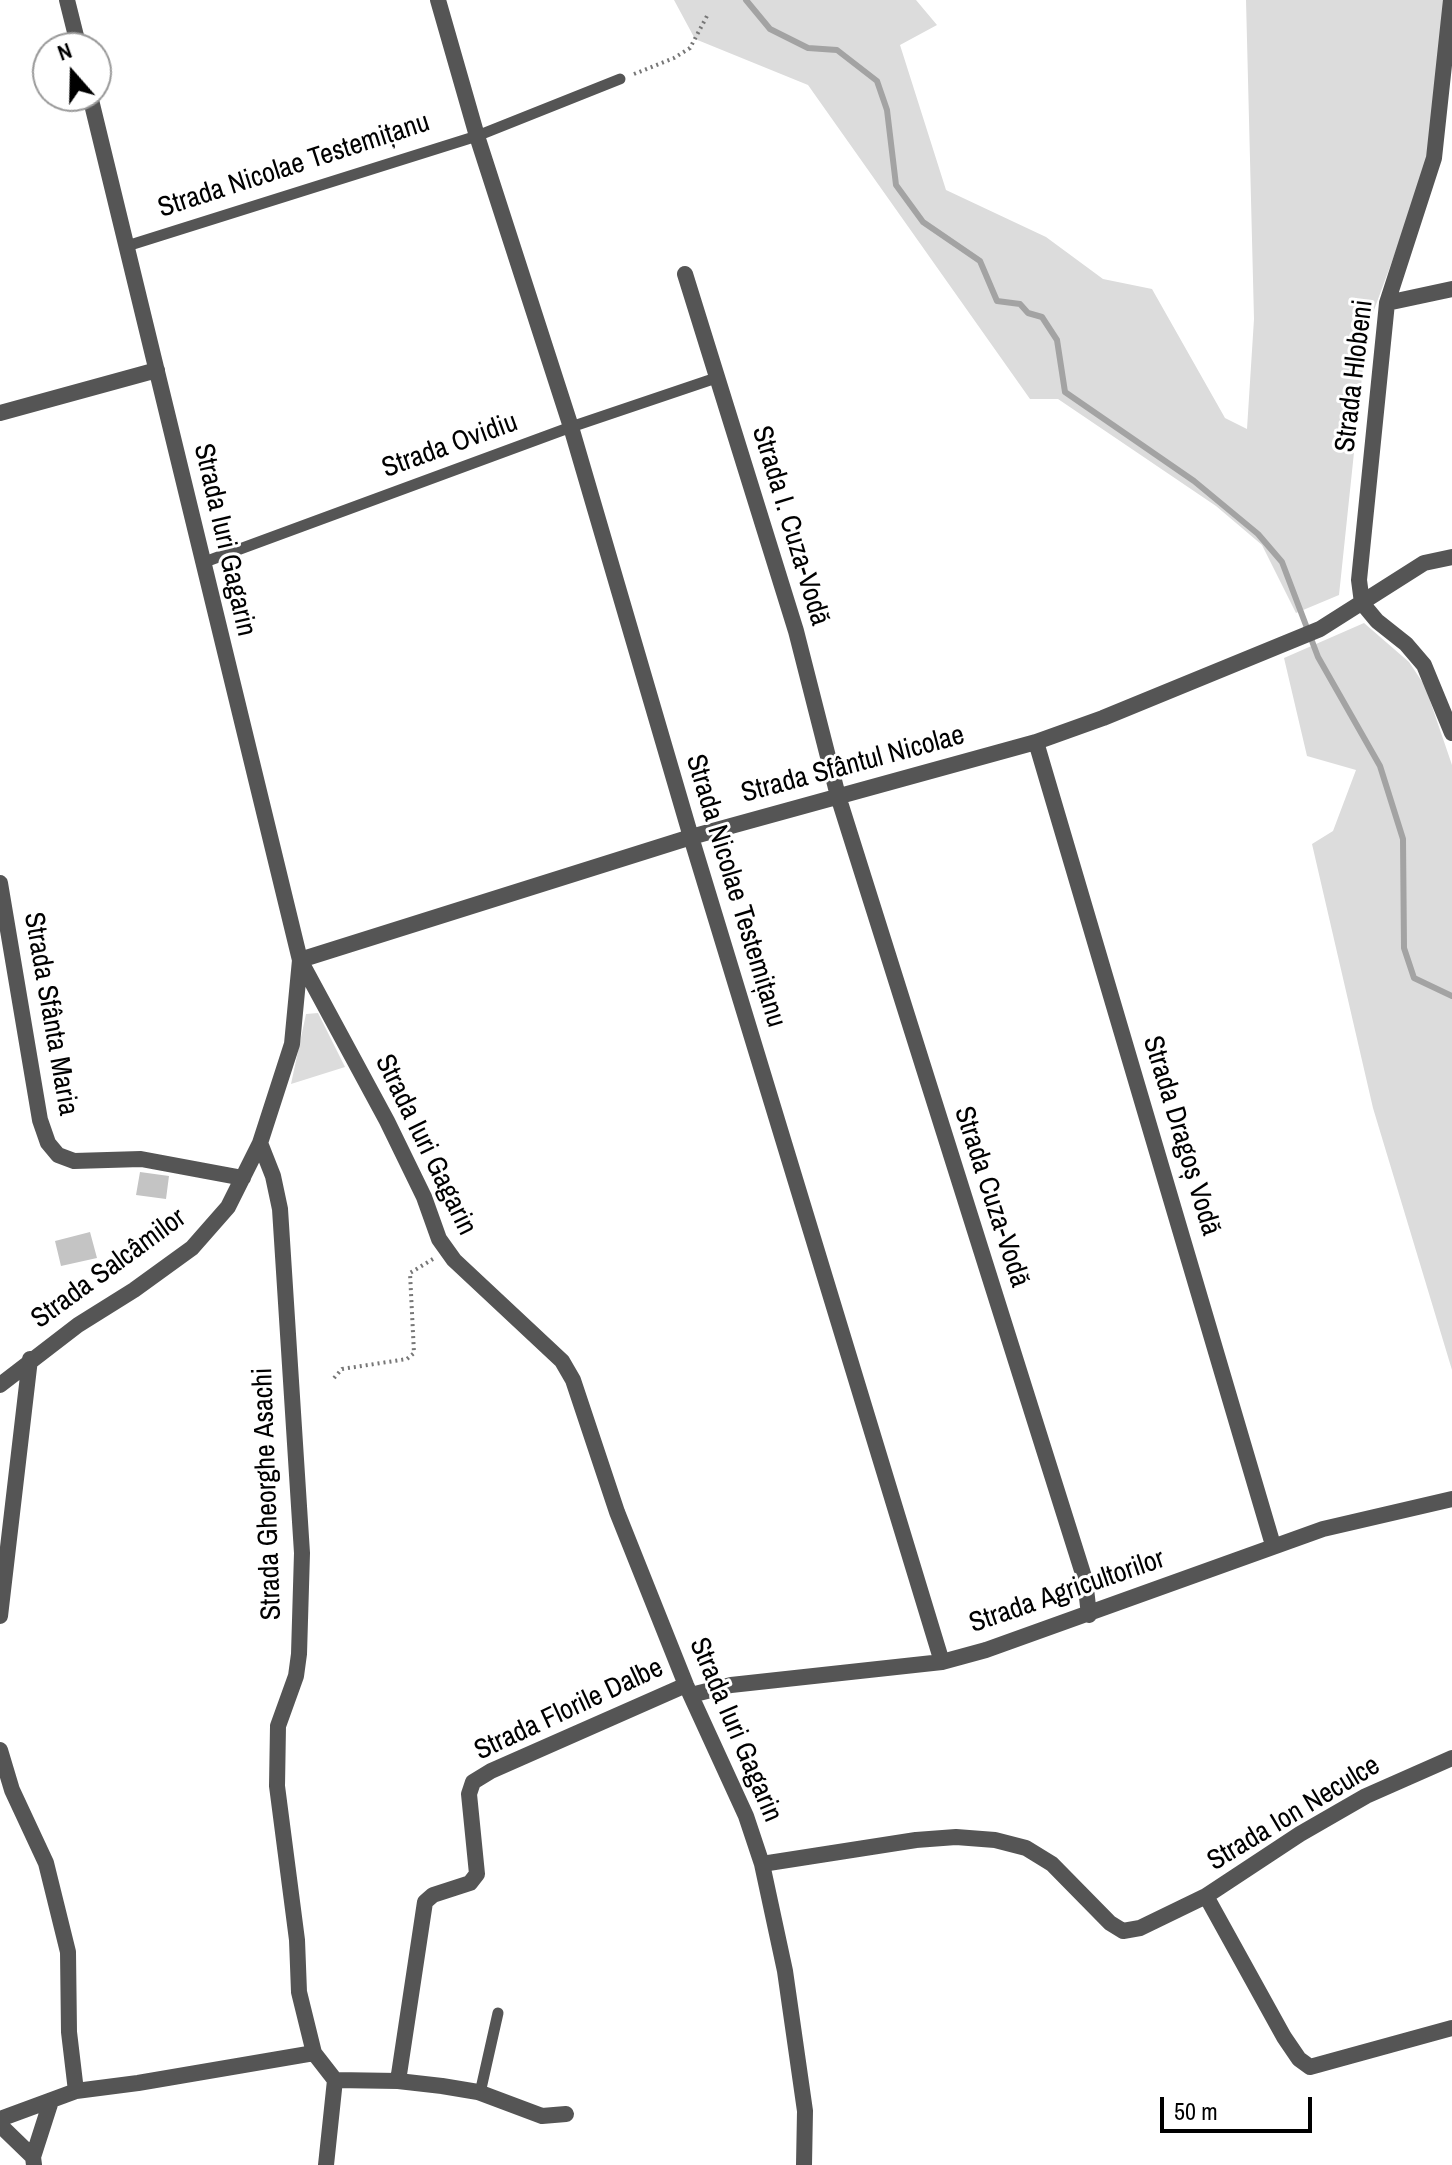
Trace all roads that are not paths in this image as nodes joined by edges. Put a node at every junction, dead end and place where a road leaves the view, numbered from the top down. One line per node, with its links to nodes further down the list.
1 (67, 0): 5 (street)
2 (438, 0): 8 (street, Strada Nicolae Testemițanu)
3 (1451, 0): 4 (street, Strada Hlobeni)
4 (1451, 25): 12 (street, Strada Hlobeni)
5 (75, 32)
6 (620, 79): 8 (lane, Strada Nicolae Testemițanu)
7 (94, 112): 9 (street, Strada Iuri Gagarin)
8 (477, 136): 9 (lane, Strada Nicolae Testemițanu); 16 (street, Strada Nicolae Testemițanu)
9 (127, 246): 13 (street, Strada Iuri Gagarin)
10 (685, 274): 14 (street, Strada I. Cuza-Vodă)
11 (1452, 289): 12 (street)
12 (1387, 303): 19 (street, Strada Hlobeni)
13 (157, 370): 15 (street); 18 (street, Strada Iuri Gagarin)
14 (716, 378): 16 (lane, Strada Ovidiu); 22 (street, Strada I. Cuza-Vodă)
15 (0, 413)
16 (571, 427): 18 (lane, Strada Ovidiu); 23 (street, Strada Nicolae Testemițanu)
17 (1452, 557): 19 (street, Strada Sfântul Nicolae)
18 (202, 563): 25 (street, Strada Iuri Gagarin)
19 (1362, 603): 20 (street); 21 (street, Strada Sfântul Nicolae)
20 (1452, 733)
21 (1036, 742): 22 (street, Strada Sfântul Nicolae); 31 (street, Strada Dragoș Vodă)
22 (838, 796): 23 (street, Strada Sfântul Nicolae); 32 (street, Strada Cuza-Vodă)
23 (691, 837): 25 (street, Strada Sfântul Nicolae); 34 (street, Strada Nicolae Testemițanu)
24 (0, 883): 27 (street, Strada Sfânta Maria)
25 (300, 960): 26 (street); 35 (street, Strada Iuri Gagarin)
26 (260, 1143): 27 (street); 42 (street, Strada Gheorghe Asachi)
27 (243, 1178): 28 (street, Strada Salcâmilor)
28 (30, 1359): 29 (street, Strada Salcâmilor); 33 (street)
29 (0, 1385)
30 (1452, 1499): 31 (street, Strada Agricultorilor)
31 (1273, 1545): 32 (street, Strada Agricultorilor)
32 (1089, 1615): 34 (street, Strada Agricultorilor)
33 (0, 1616)
34 (942, 1662): 35 (street, Strada Agricultorilor)
35 (688, 1690): 38 (street, Strada Iuri Gagarin); 44 (street, Strada Florile Dalbe)
36 (0, 1750): 45 (street)
37 (1452, 1758): 39 (street, Strada Ion Neculce)
38 (762, 1864): 39 (street, Strada Ion Neculce); 53 (street, Strada Iuri Gagarin)
39 (1206, 1896): 41 (street, Strada Ion Neculce)
40 (498, 2013): 46 (lane)
41 (1452, 2028)
42 (314, 2053): 43 (street, Strada Gheorghe Asachi); 45 (street)
43 (335, 2080): 44 (street); 52 (street)
44 (398, 2081): 46 (street)
45 (76, 2091): 47 (street)
46 (480, 2093): 48 (street)
47 (51, 2101): 49 (street); 51 (street)
48 (566, 2114)
49 (0, 2119)
50 (0, 2125): 51 (street)
51 (33, 2161)
52 (326, 2165)
53 (804, 2165)

